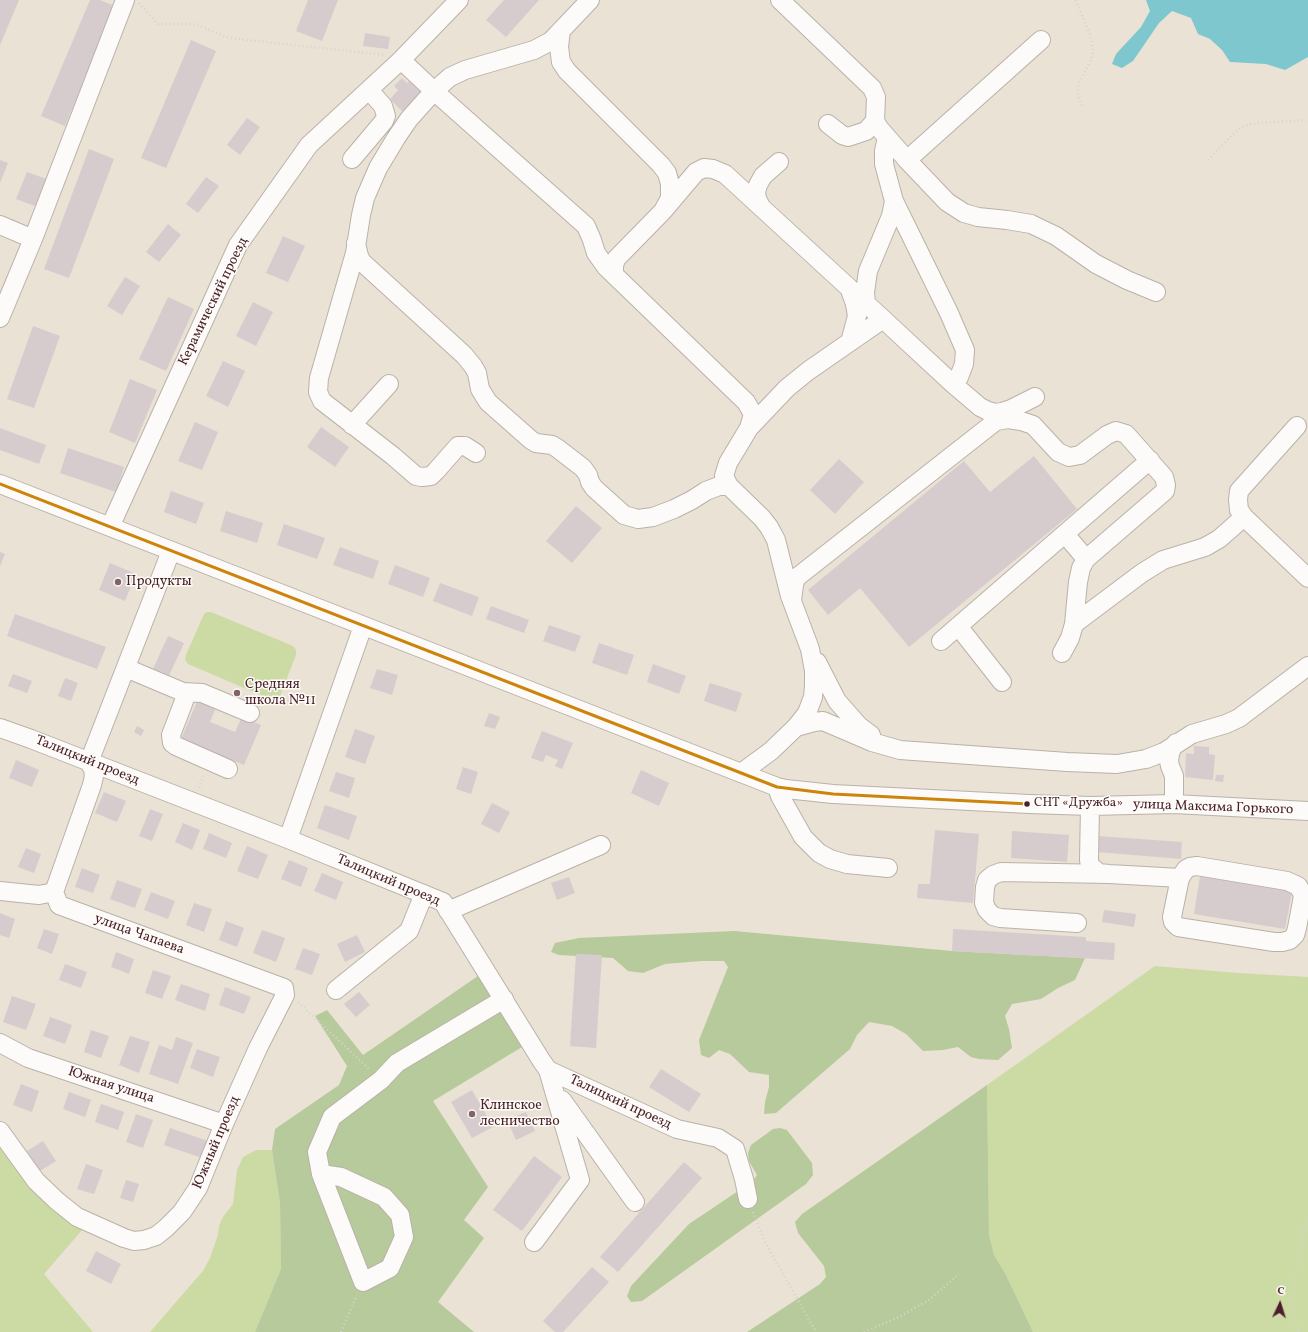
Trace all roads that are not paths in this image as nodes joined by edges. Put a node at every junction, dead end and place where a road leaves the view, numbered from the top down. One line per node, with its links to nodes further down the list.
1 (125, 0): 22 (street)
2 (459, 0): 7 (street, Керамический проезд)
3 (590, 0): 5 (street)
4 (780, 0): 10 (street)
5 (561, 30): 9 (street); 20 (street)
6 (1042, 40): 14 (street)
7 (400, 62): 8 (street, Керамический проезд); 9 (street)
8 (369, 90): 13 (street); 46 (street, Керамический проезд)
9 (434, 91): 23 (street); 24 (street)
10 (875, 121): 11 (street); 12 (street)
11 (828, 124)
12 (887, 137): 14 (street); 18 (street)
13 (352, 159)
14 (906, 160): 26 (street)
15 (779, 162): 16 (street)
16 (763, 176): 17 (street); 19 (street)
17 (729, 177): 19 (street); 20 (street)
18 (894, 201): 27 (street); 32 (street)
19 (762, 208): 25 (street)
20 (663, 211): 24 (street)
21 (0, 225): 22 (street)
22 (33, 239): 28 (street)
23 (356, 243): 37 (street); 44 (street)
24 (614, 275): 39 (street)
25 (850, 290): 27 (street); 30 (street)
26 (1156, 292)
27 (866, 304): 29 (street)
28 (0, 318)
29 (883, 319): 30 (street); 32 (street)
30 (850, 342): 39 (street)
31 (389, 384): 37 (street)
32 (953, 384): 34 (street)
33 (1035, 396): 35 (street)
34 (970, 399): 35 (street); 40 (street)
35 (1011, 410): 36 (street)
36 (996, 421): 40 (street); 42 (street)
37 (352, 425): 41 (street)
38 (1297, 426): 45 (street)
39 (749, 428): 44 (street)
40 (968, 443): 51 (street)
41 (476, 453)
42 (1150, 460): 47 (street); 49 (street)
43 (0, 484): 46 (street, улица Максима Горького)
44 (729, 486): 51 (street)
45 (1244, 517): 50 (street); 52 (street)
46 (110, 527): 48 (street, улица Максима Горького)
47 (1065, 534): 49 (street); 54 (street)
48 (172, 551): 53 (street, улица Максима Горького); 59 (street)
49 (1086, 559): 52 (street)
50 (1308, 578)
51 (792, 603): 56 (street)
52 (1074, 624): 57 (street)
53 (363, 626): 71 (street, улица Максима Горького); 76 (street)
54 (958, 626): 55 (street); 60 (street)
55 (941, 641)
56 (810, 649): 63 (street); 66 (street)
57 (1062, 653)
58 (1308, 666): 65 (street)
59 (126, 668): 61 (street); 68 (street)
60 (1002, 682)
61 (183, 692): 62 (street); 70 (street)
62 (250, 713)
63 (796, 727): 66 (street); 71 (street)
64 (0, 728): 68 (street, Талицкий проезд)
65 (1176, 743): 67 (street); 69 (street)
66 (900, 750): 67 (street)
67 (1146, 759): 69 (street)
68 (89, 762): 76 (street, Талицкий проезд); 82 (street)
69 (1170, 766): 73 (street)
70 (228, 769)
71 (741, 772): 72 (street, улица Максима Горького)
72 (777, 786): 74 (street, улица Максима Горького); 78 (street)
73 (1174, 804): 74 (street, улица Максима Горького); 75 (street, улица Максима Горького)
74 (1090, 806): 79 (street)
75 (1308, 811)
76 (288, 839): 83 (street, Талицкий проезд)
77 (601, 845): 84 (street)
78 (888, 868)
79 (1109, 874): 80 (street); 85 (street)
80 (1180, 878): 80 (street)
81 (0, 891): 82 (street)
82 (54, 892): 86 (street, улица Чапаева)
83 (424, 894): 84 (street, Талицкий проезд); 87 (street)
84 (448, 911): 88 (street, Талицкий проезд)
85 (1077, 922)
86 (284, 988): 92 (street, Южный проезд)
87 (336, 990)
88 (504, 999): 90 (street, Талицкий проезд); 94 (street)
89 (0, 1043): 92 (street, Южная улица)
90 (548, 1070): 91 (street); 95 (street, Талицкий проезд)
91 (553, 1088): 96 (street); 97 (street)
92 (224, 1124): 93 (street, Южный проезд)
93 (0, 1131)
94 (321, 1174): 94 (street)
95 (748, 1199)
96 (635, 1202)
97 (534, 1242)

